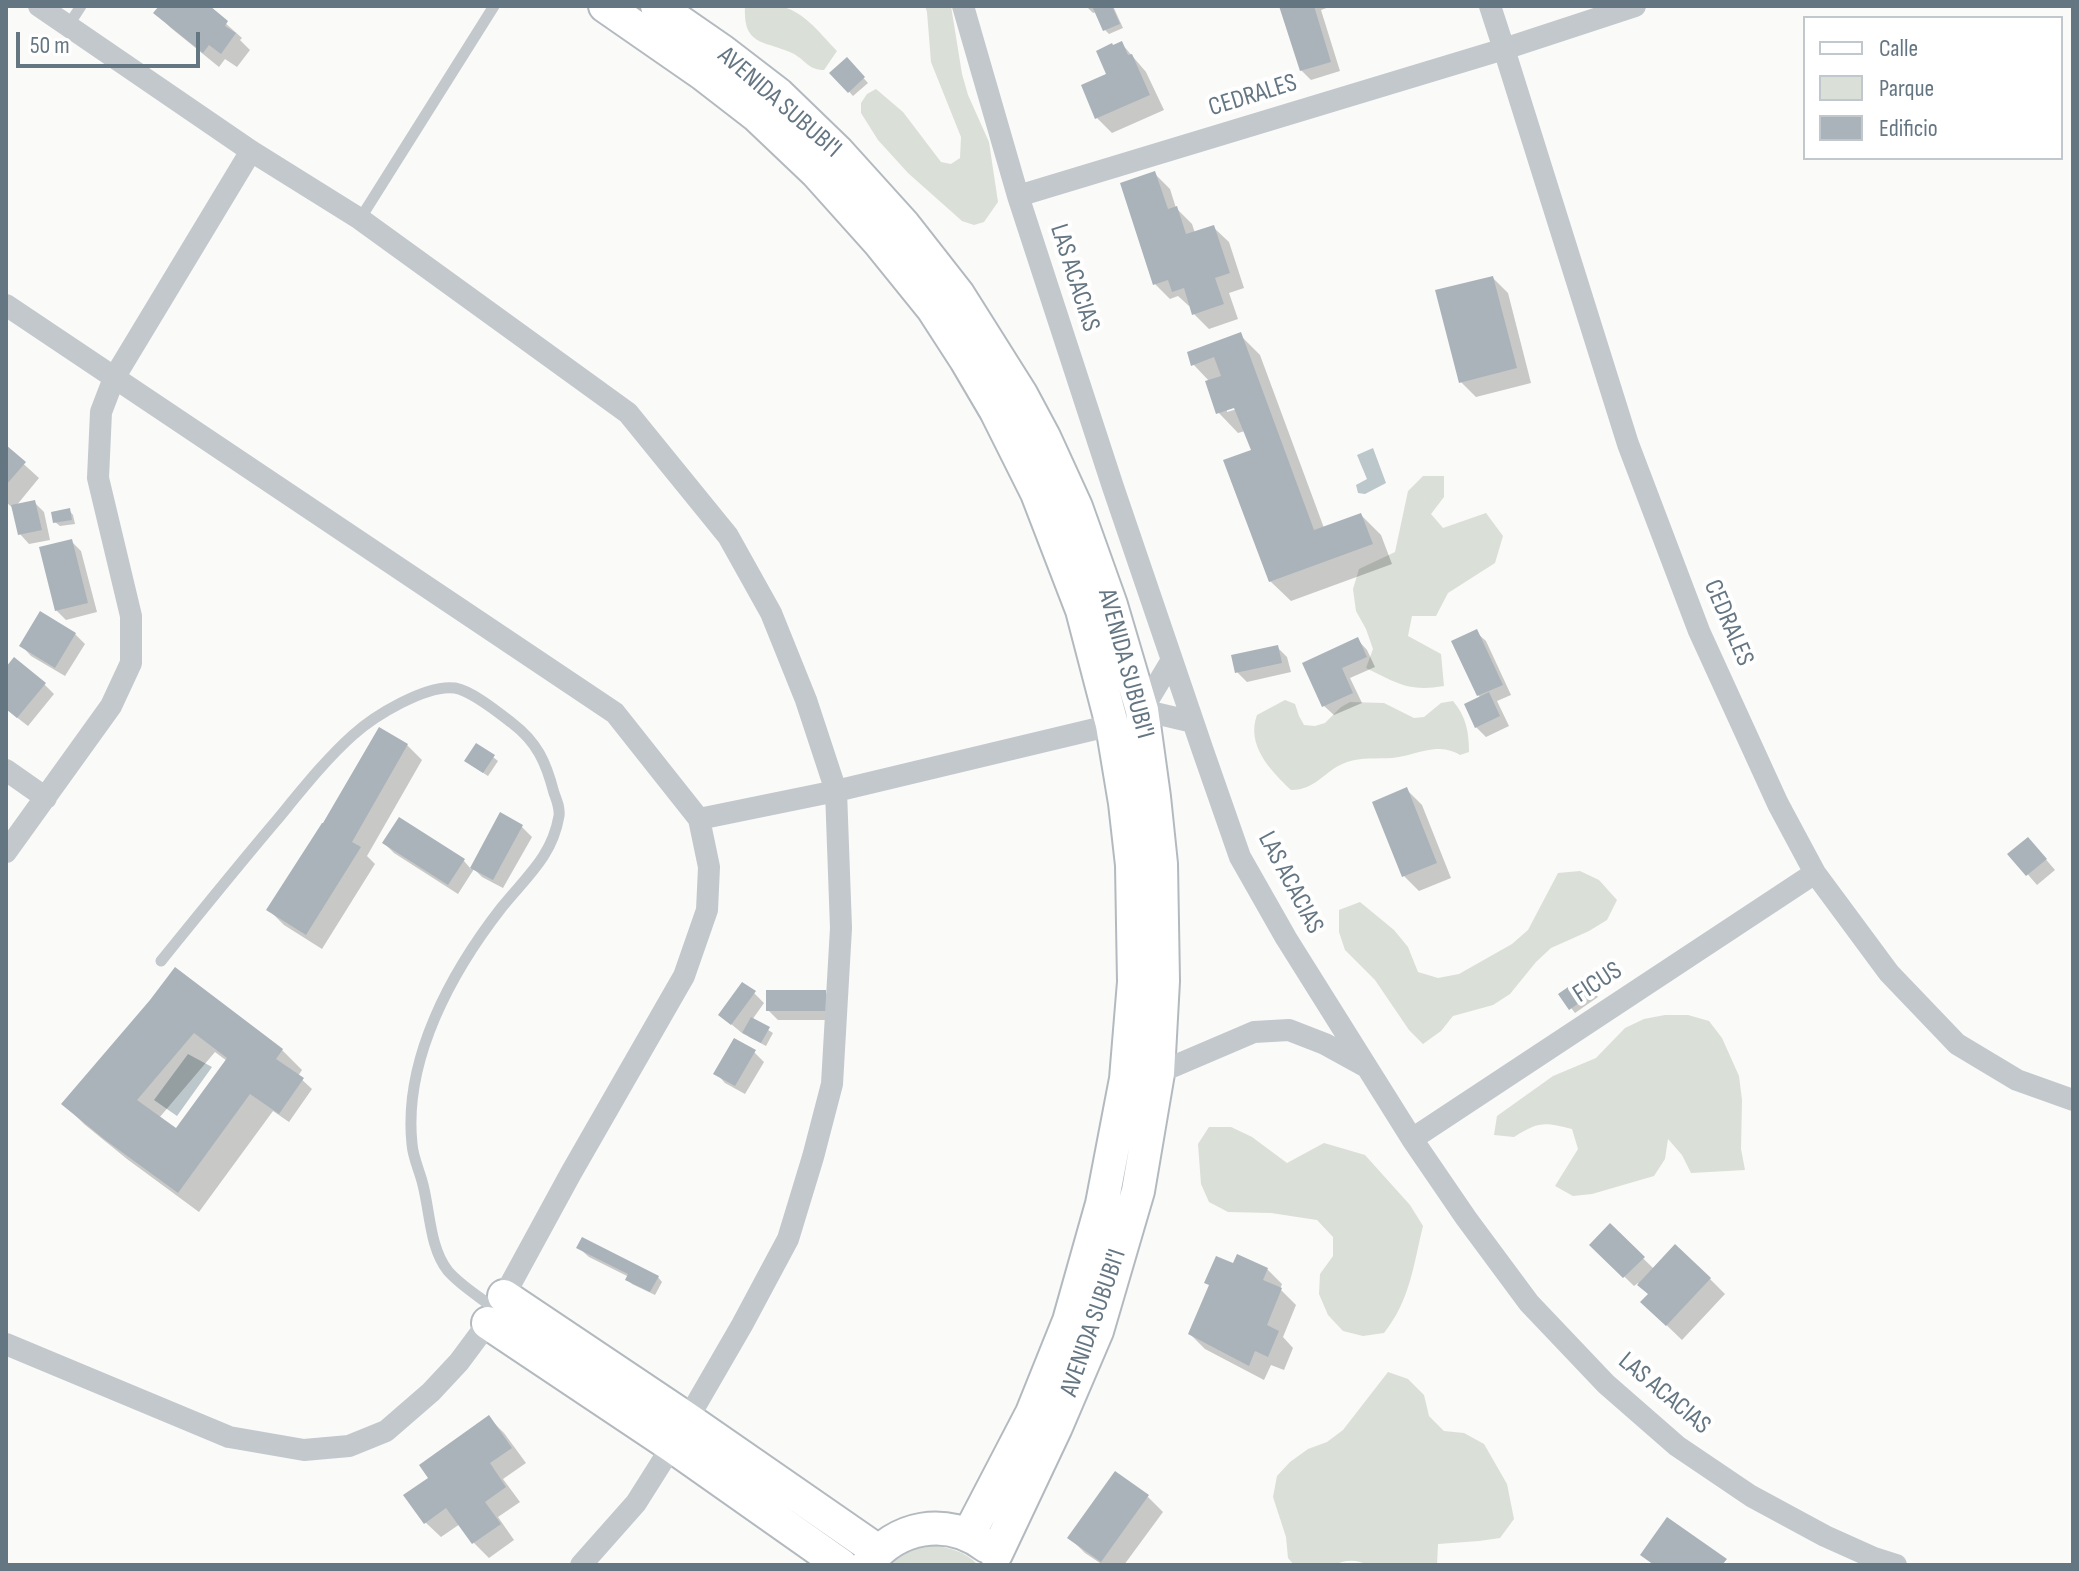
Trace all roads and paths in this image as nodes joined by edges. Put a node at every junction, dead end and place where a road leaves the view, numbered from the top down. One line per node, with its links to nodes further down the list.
1 (39, 6): 9 (street)
2 (81, 6): 9 (lane)
3 (494, 6): 13 (lane)
4 (605, 6): 19 (street, AVENIDA SUBUBI'I)
5 (657, 6): 17 (street, AVENIDA SUBUBI'I)
6 (963, 6): 12 (street, LAS ACACIAS)
7 (1490, 6): 10 (street, CEDRALES)
8 (1635, 6): 10 (street)
9 (68, 26): 11 (street)
10 (1504, 49): 12 (street, CEDRALES); 25 (street, CEDRALES)
11 (251, 151): 13 (street); 15 (street)
12 (1018, 196): 16 (street, LAS ACACIAS)
13 (360, 219): 21 (street)
14 (6, 305): 15 (street)
15 (114, 378): 22 (street); 23 (street)
16 (1172, 660): 17 (street); 18 (street, LAS ACACIAS)
17 (1142, 710): 18 (street); 19 (street); 28 (street, AVENIDA SUBUBI'I)
18 (1193, 722): 27 (street, LAS ACACIAS)
19 (1112, 725): 21 (street); 29 (street, AVENIDA SUBUBI'I)
20 (6, 770): 22 (street)
21 (836, 791): 23 (street); 34 (street)
22 (46, 798): 24 (street)
23 (699, 819): 32 (street)
24 (6, 852)
25 (1815, 873): 30 (street, CEDRALES); 31 (street, FICUS)
26 (161, 961): 32 (lane)
27 (1366, 1067): 28 (street); 31 (street, LAS ACACIAS)
28 (1158, 1073): 29 (street); 37 (street, AVENIDA SUBUBI'I)
29 (1126, 1079): 35 (street, AVENIDA SUBUBI'I)
30 (2073, 1100)
31 (1412, 1139): 40 (street, LAS ACACIAS)
32 (496, 1309): 33 (street); 34 (street)
33 (6, 1344)
34 (679, 1432): 36 (street); 38 (street); 39 (street)
35 (969, 1534): 36 (street); 37 (street)
36 (872, 1558)
37 (999, 1560)
38 (581, 1565)
39 (841, 1565)
40 (1896, 1565)

